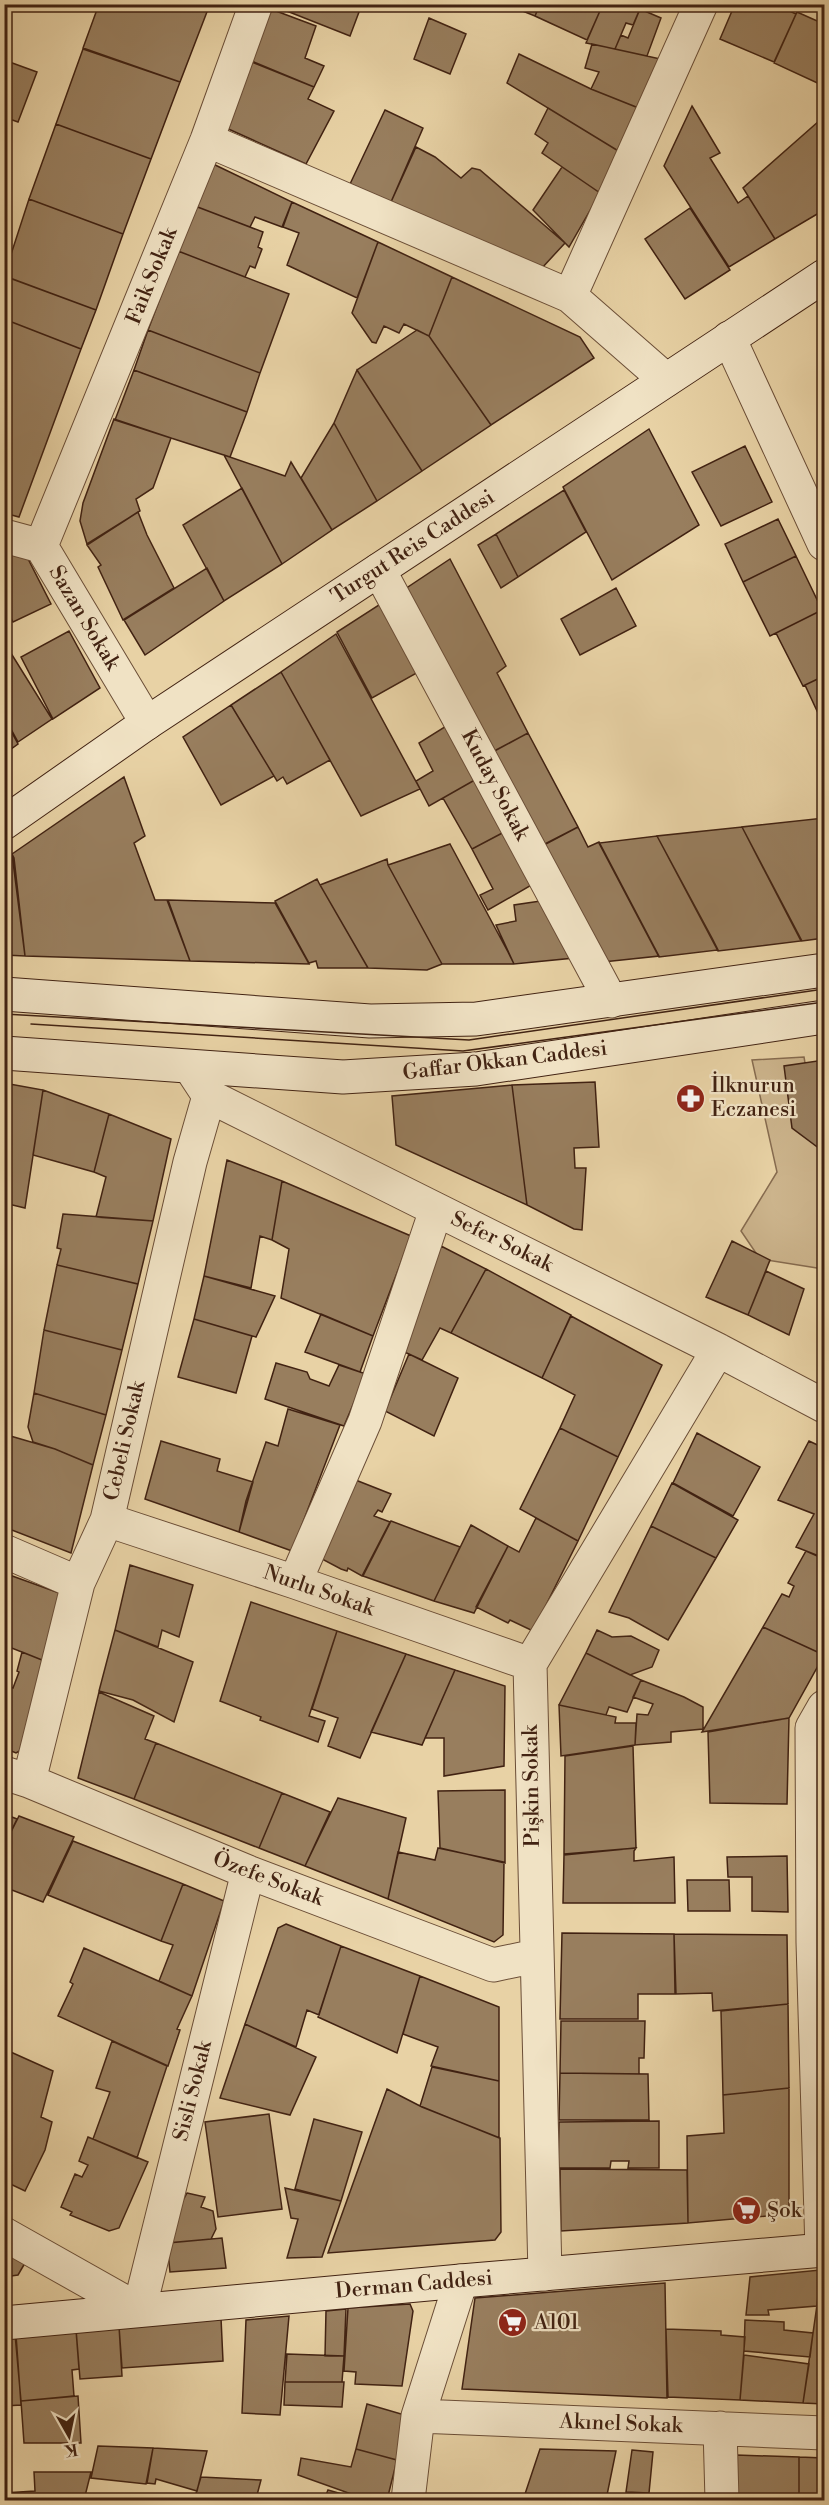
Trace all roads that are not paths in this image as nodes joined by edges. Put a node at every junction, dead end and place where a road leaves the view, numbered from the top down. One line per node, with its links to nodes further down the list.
1 (256, 4): 3 (street, Faik Sokak)
2 (700, 4): 5 (street)
3 (207, 140): 5 (street); 10 (street, Faik Sokak)
4 (825, 276): 6 (street, Turgut Reis Caddesi)
5 (570, 296): 7 (street)
6 (729, 338): 7 (street, Turgut Reis Caddesi); 9 (street)
7 (666, 380): 11 (street, Turgut Reis Caddesi)
8 (4, 536): 10 (street, Sazan Sokak)
9 (825, 544)
10 (41, 546): 12 (street, Sazan Sokak)
11 (379, 570): 12 (street, Turgut Reis Caddesi); 16 (street, Kuday Sokak)
12 (147, 723): 13 (street, Turgut Reis Caddesi)
13 (4, 823)
14 (825, 970): 16 (street)
15 (4, 994): 16 (street)
16 (612, 1001)
17 (825, 1017): 19 (street, Gaffar Okkan Caddesi)
18 (4, 1053): 19 (street, Gaffar Okkan Caddesi)
19 (190, 1067): 20 (street)
20 (209, 1096): 21 (street, Sefer Sokak); 24 (street, Cebeli Sokak)
21 (436, 1210): 22 (street, Sefer Sokak); 26 (street)
22 (718, 1350): 23 (street, Sefer Sokak); 28 (street)
23 (825, 1406)
24 (107, 1520): 26 (street, Nurlu Sokak); 27 (street, Cebeli Sokak)
25 (4, 1551): 27 (street)
26 (295, 1582): 28 (street, Nurlu Sokak)
27 (78, 1583): 30 (street, Cebeli Sokak)
28 (530, 1664): 32 (street, Pişkin Sokak)
29 (825, 1707): 34 (street)
30 (17, 1777): 31 (street, Özefe Sokak)
31 (248, 1872): 32 (street, Özefe Sokak); 37 (street, Sisli Sokak)
32 (536, 1956): 35 (street, Pişkin Sokak)
33 (4, 2234): 37 (street)
34 (824, 2251): 35 (street, Derman Caddesi)
35 (545, 2274): 36 (street, Derman Caddesi)
36 (461, 2281): 37 (street, Derman Caddesi); 39 (street)
37 (139, 2310): 38 (street, Derman Caddesi)
38 (4, 2323)
39 (418, 2416): 40 (street, Akınel Sokak); 42 (street)
40 (720, 2428): 41 (street, Akınel Sokak); 43 (street)
41 (825, 2433)
42 (408, 2500)
43 (722, 2500)

